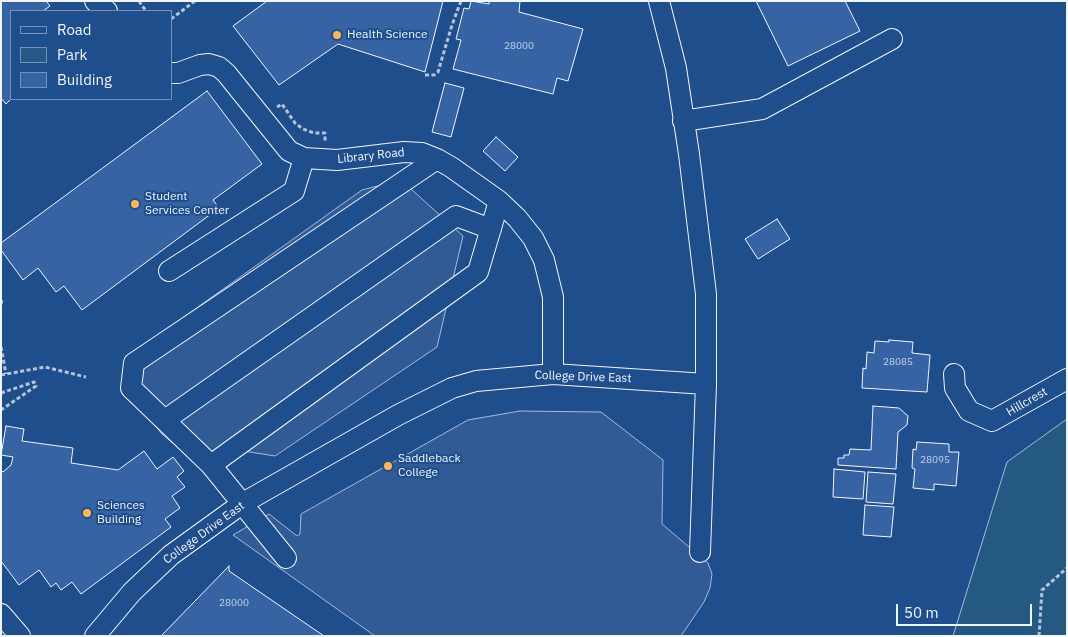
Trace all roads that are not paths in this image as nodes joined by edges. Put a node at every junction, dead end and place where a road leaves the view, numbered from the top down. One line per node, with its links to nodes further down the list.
1 (95, 1): 3 (street)
2 (660, 1): 6 (street)
3 (106, 10)
4 (892, 39): 6 (street)
5 (172, 73): 7 (street)
6 (684, 120): 15 (street)
7 (304, 158): 8 (street, Library Road); 11 (street)
8 (437, 159): 9 (street, Library Road); 16 (street)
9 (499, 201): 10 (street); 12 (street, Library Road)
10 (491, 229): 16 (street); 17 (street)
11 (169, 271)
12 (553, 374): 15 (street, College Drive East); 18 (street, College Drive East)
13 (954, 374): 14 (street, Hillcrest)
14 (1067, 379)
15 (706, 384): 19 (street)
16 (165, 420): 17 (street)
17 (211, 465): 18 (street)
18 (243, 503): 20 (street); 23 (street, College Drive East)
19 (700, 552)
20 (286, 558)
21 (1, 614): 22 (street)
22 (20, 636)
23 (95, 636)

